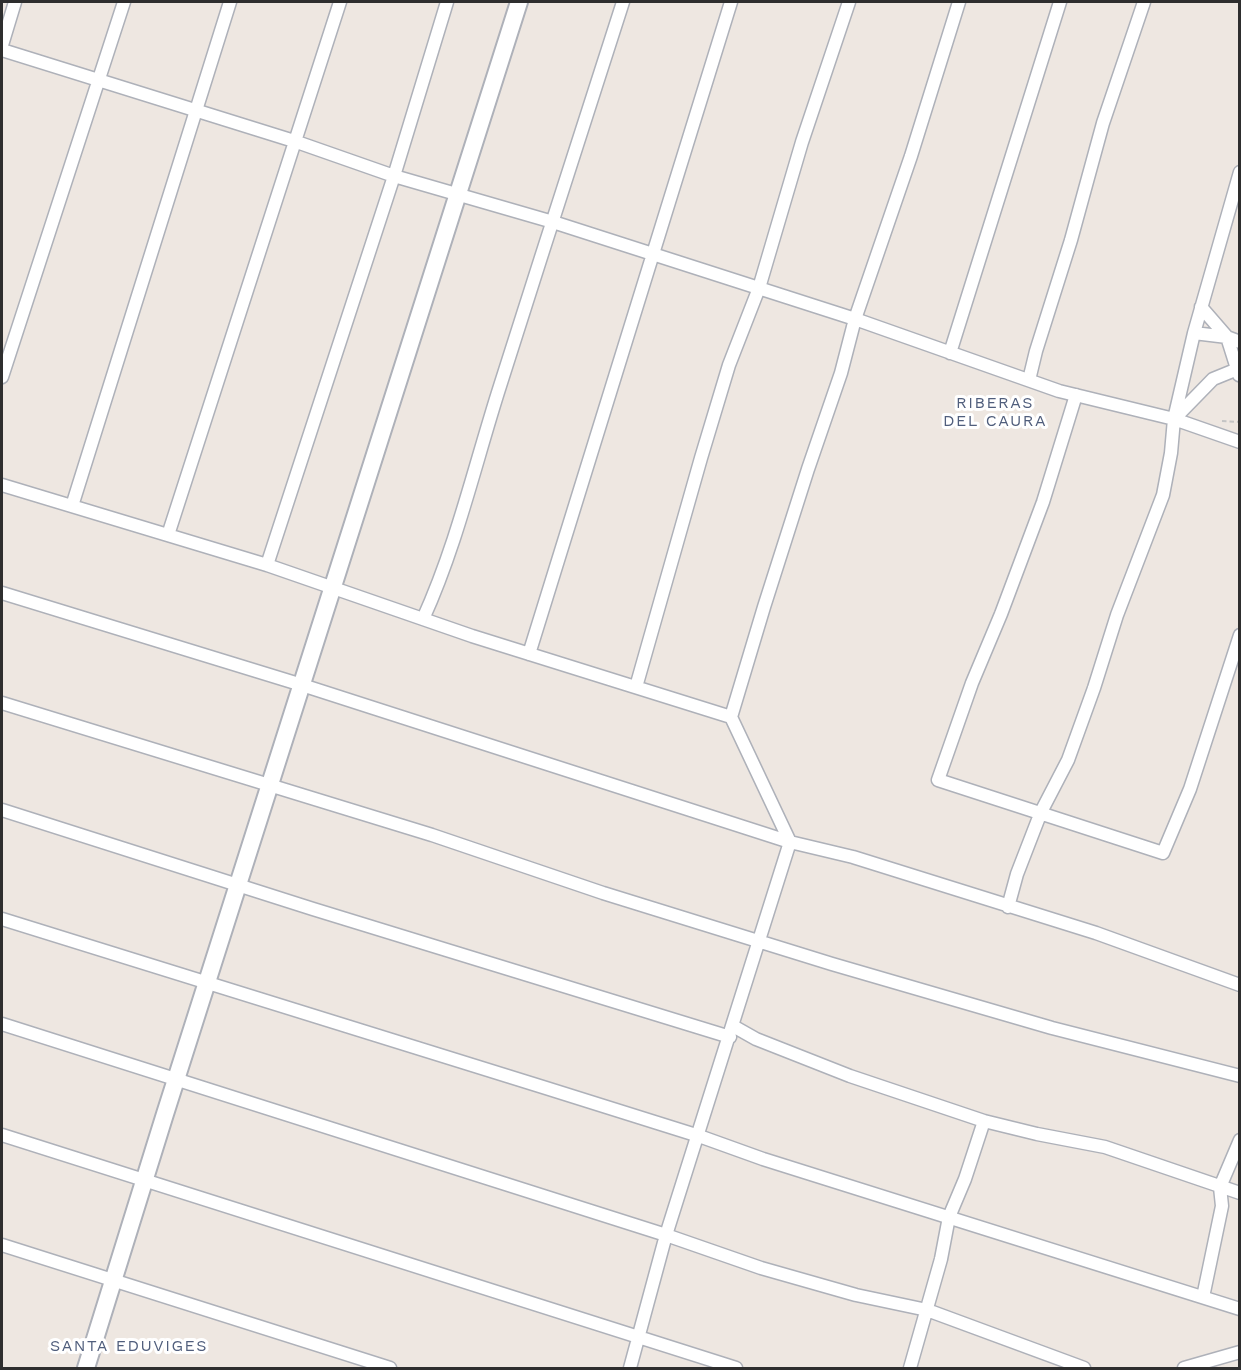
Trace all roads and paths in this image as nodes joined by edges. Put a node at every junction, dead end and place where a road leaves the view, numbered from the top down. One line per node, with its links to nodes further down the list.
1 (15, 2): 13 (street)
2 (124, 2): 14 (street)
3 (230, 2): 15 (street)
4 (340, 2): 16 (street)
5 (447, 2): 18 (street)
6 (519, 2): 19 (street)
7 (622, 2): 20 (street)
8 (731, 2): 21 (street)
9 (849, 2): 22 (street)
10 (959, 2): 24 (street)
11 (1060, 2): 28 (street)
12 (1144, 2): 31 (street)
13 (2, 47): 14 (street)
14 (99, 80): 15 (street); 30 (street)
15 (195, 110): 16 (street); 36 (street)
16 (294, 141): 18 (street); 37 (street)
17 (1239, 172): 23 (street)
18 (394, 176): 19 (street); 38 (street)
19 (458, 196): 20 (street); 39 (street)
20 (553, 222): 21 (street); 41 (street)
21 (653, 255): 22 (street); 43 (street)
22 (759, 288): 24 (street); 45 (street)
23 (1201, 307): 25 (street); 26 (street)
24 (855, 319): 28 (street); 47 (street)
25 (1194, 333): 26 (street); 33 (street)
26 (1227, 337): 27 (street); 29 (street)
27 (1239, 342)
28 (950, 353): 31 (street)
29 (1239, 371): 33 (street)
30 (2, 377)
31 (1029, 380): 32 (street)
32 (1076, 395): 33 (street); 50 (street)
33 (1174, 419): 34 (street); 50 (street)
34 (1239, 442)
35 (2, 485): 36 (street)
36 (72, 506): 37 (street)
37 (168, 535): 38 (street)
38 (267, 565): 39 (street)
39 (333, 588): 41 (street); 44 (street)
40 (2, 593): 44 (street)
41 (423, 619): 43 (street)
42 (1239, 635): 50 (street)
43 (529, 654): 45 (street)
44 (302, 685): 48 (street); 51 (street)
45 (636, 687): 47 (street)
46 (2, 703): 48 (street)
47 (731, 717): 51 (street)
48 (270, 784): 52 (street); 55 (street)
49 (2, 810): 52 (street)
50 (1041, 812): 53 (street)
51 (790, 842): 53 (street); 55 (street)
52 (238, 885): 56 (street); 59 (street)
53 (1008, 907): 57 (street)
54 (2, 919): 56 (street)
55 (760, 941): 59 (street); 60 (street)
56 (206, 984): 61 (street); 64 (street)
57 (1239, 985)
58 (2, 1024): 61 (street)
59 (732, 1032): 62 (street); 64 (street)
60 (1239, 1076)
61 (175, 1080): 66 (street); 70 (street)
62 (984, 1121): 67 (street); 69 (street)
63 (2, 1135): 66 (street)
64 (699, 1136): 69 (street); 70 (street)
65 (1239, 1140): 67 (street)
66 (144, 1180): 72 (street); 76 (street)
67 (1220, 1187): 68 (street); 73 (street)
68 (1239, 1193)
69 (949, 1217): 73 (street); 75 (street)
70 (666, 1235): 75 (street); 76 (street)
71 (2, 1245): 72 (street)
72 (113, 1282): 78 (street); 79 (street)
73 (1203, 1297): 74 (street)
74 (1239, 1308)
75 (927, 1310): 82 (street); 83 (street)
76 (639, 1338): 80 (street); 81 (street)
77 (1239, 1352): 84 (street)
78 (86, 1368)
79 (390, 1368)
80 (630, 1368)
81 (736, 1368)
82 (910, 1368)
83 (1083, 1368)
84 (1184, 1368)

